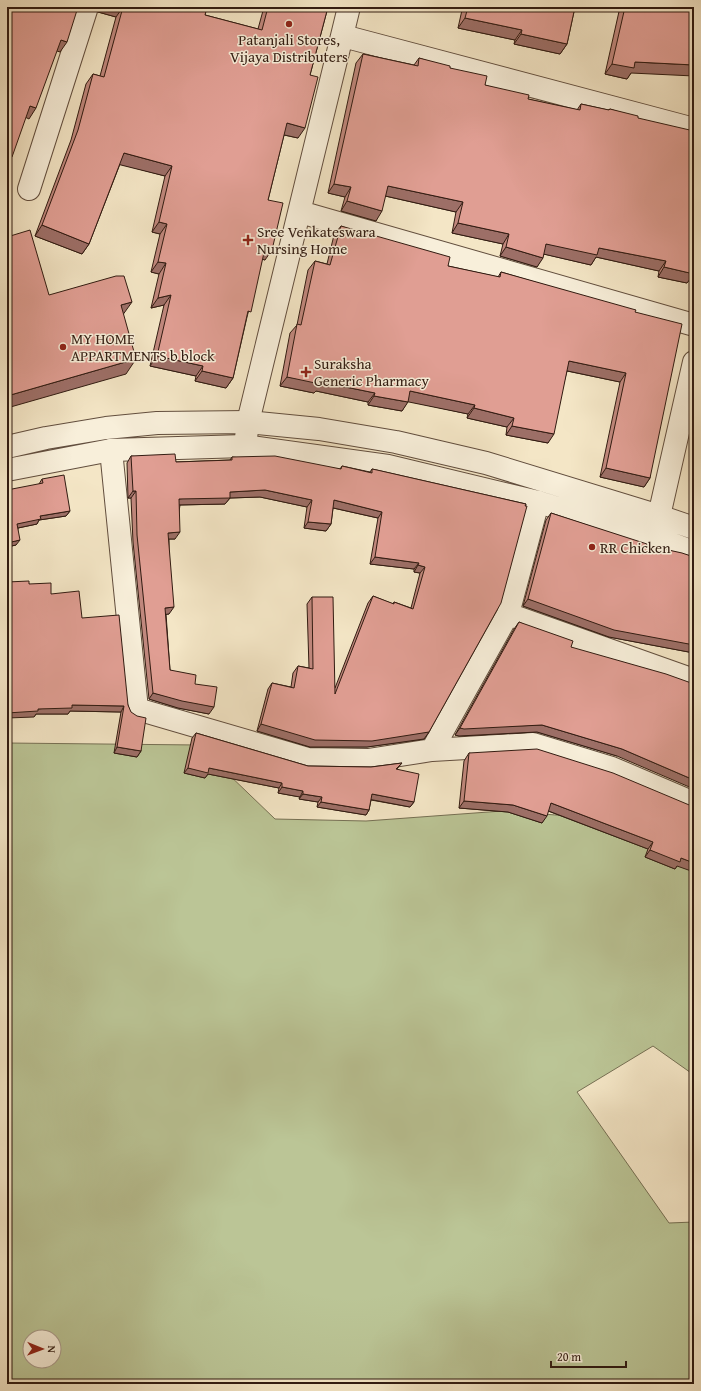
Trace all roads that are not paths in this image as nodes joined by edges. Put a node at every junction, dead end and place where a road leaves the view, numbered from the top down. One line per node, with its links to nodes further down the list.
1 (87, 7): 5 (street)
2 (349, 7): 3 (street)
3 (343, 36): 4 (street); 6 (street)
4 (694, 129)
5 (29, 190)
6 (300, 212): 7 (street); 9 (street)
7 (694, 325)
8 (694, 362): 15 (street)
9 (248, 422): 10 (street); 11 (street); 15 (street)
10 (245, 446): 12 (street); 14 (street)
11 (7, 447)
12 (111, 450): 13 (street); 20 (street)
13 (7, 470)
14 (538, 502): 17 (street); 18 (street)
15 (659, 516): 16 (street)
16 (694, 528)
17 (694, 552)
18 (508, 614): 19 (street); 20 (street)
19 (694, 680)
20 (432, 750): 21 (street)
21 (694, 803)

